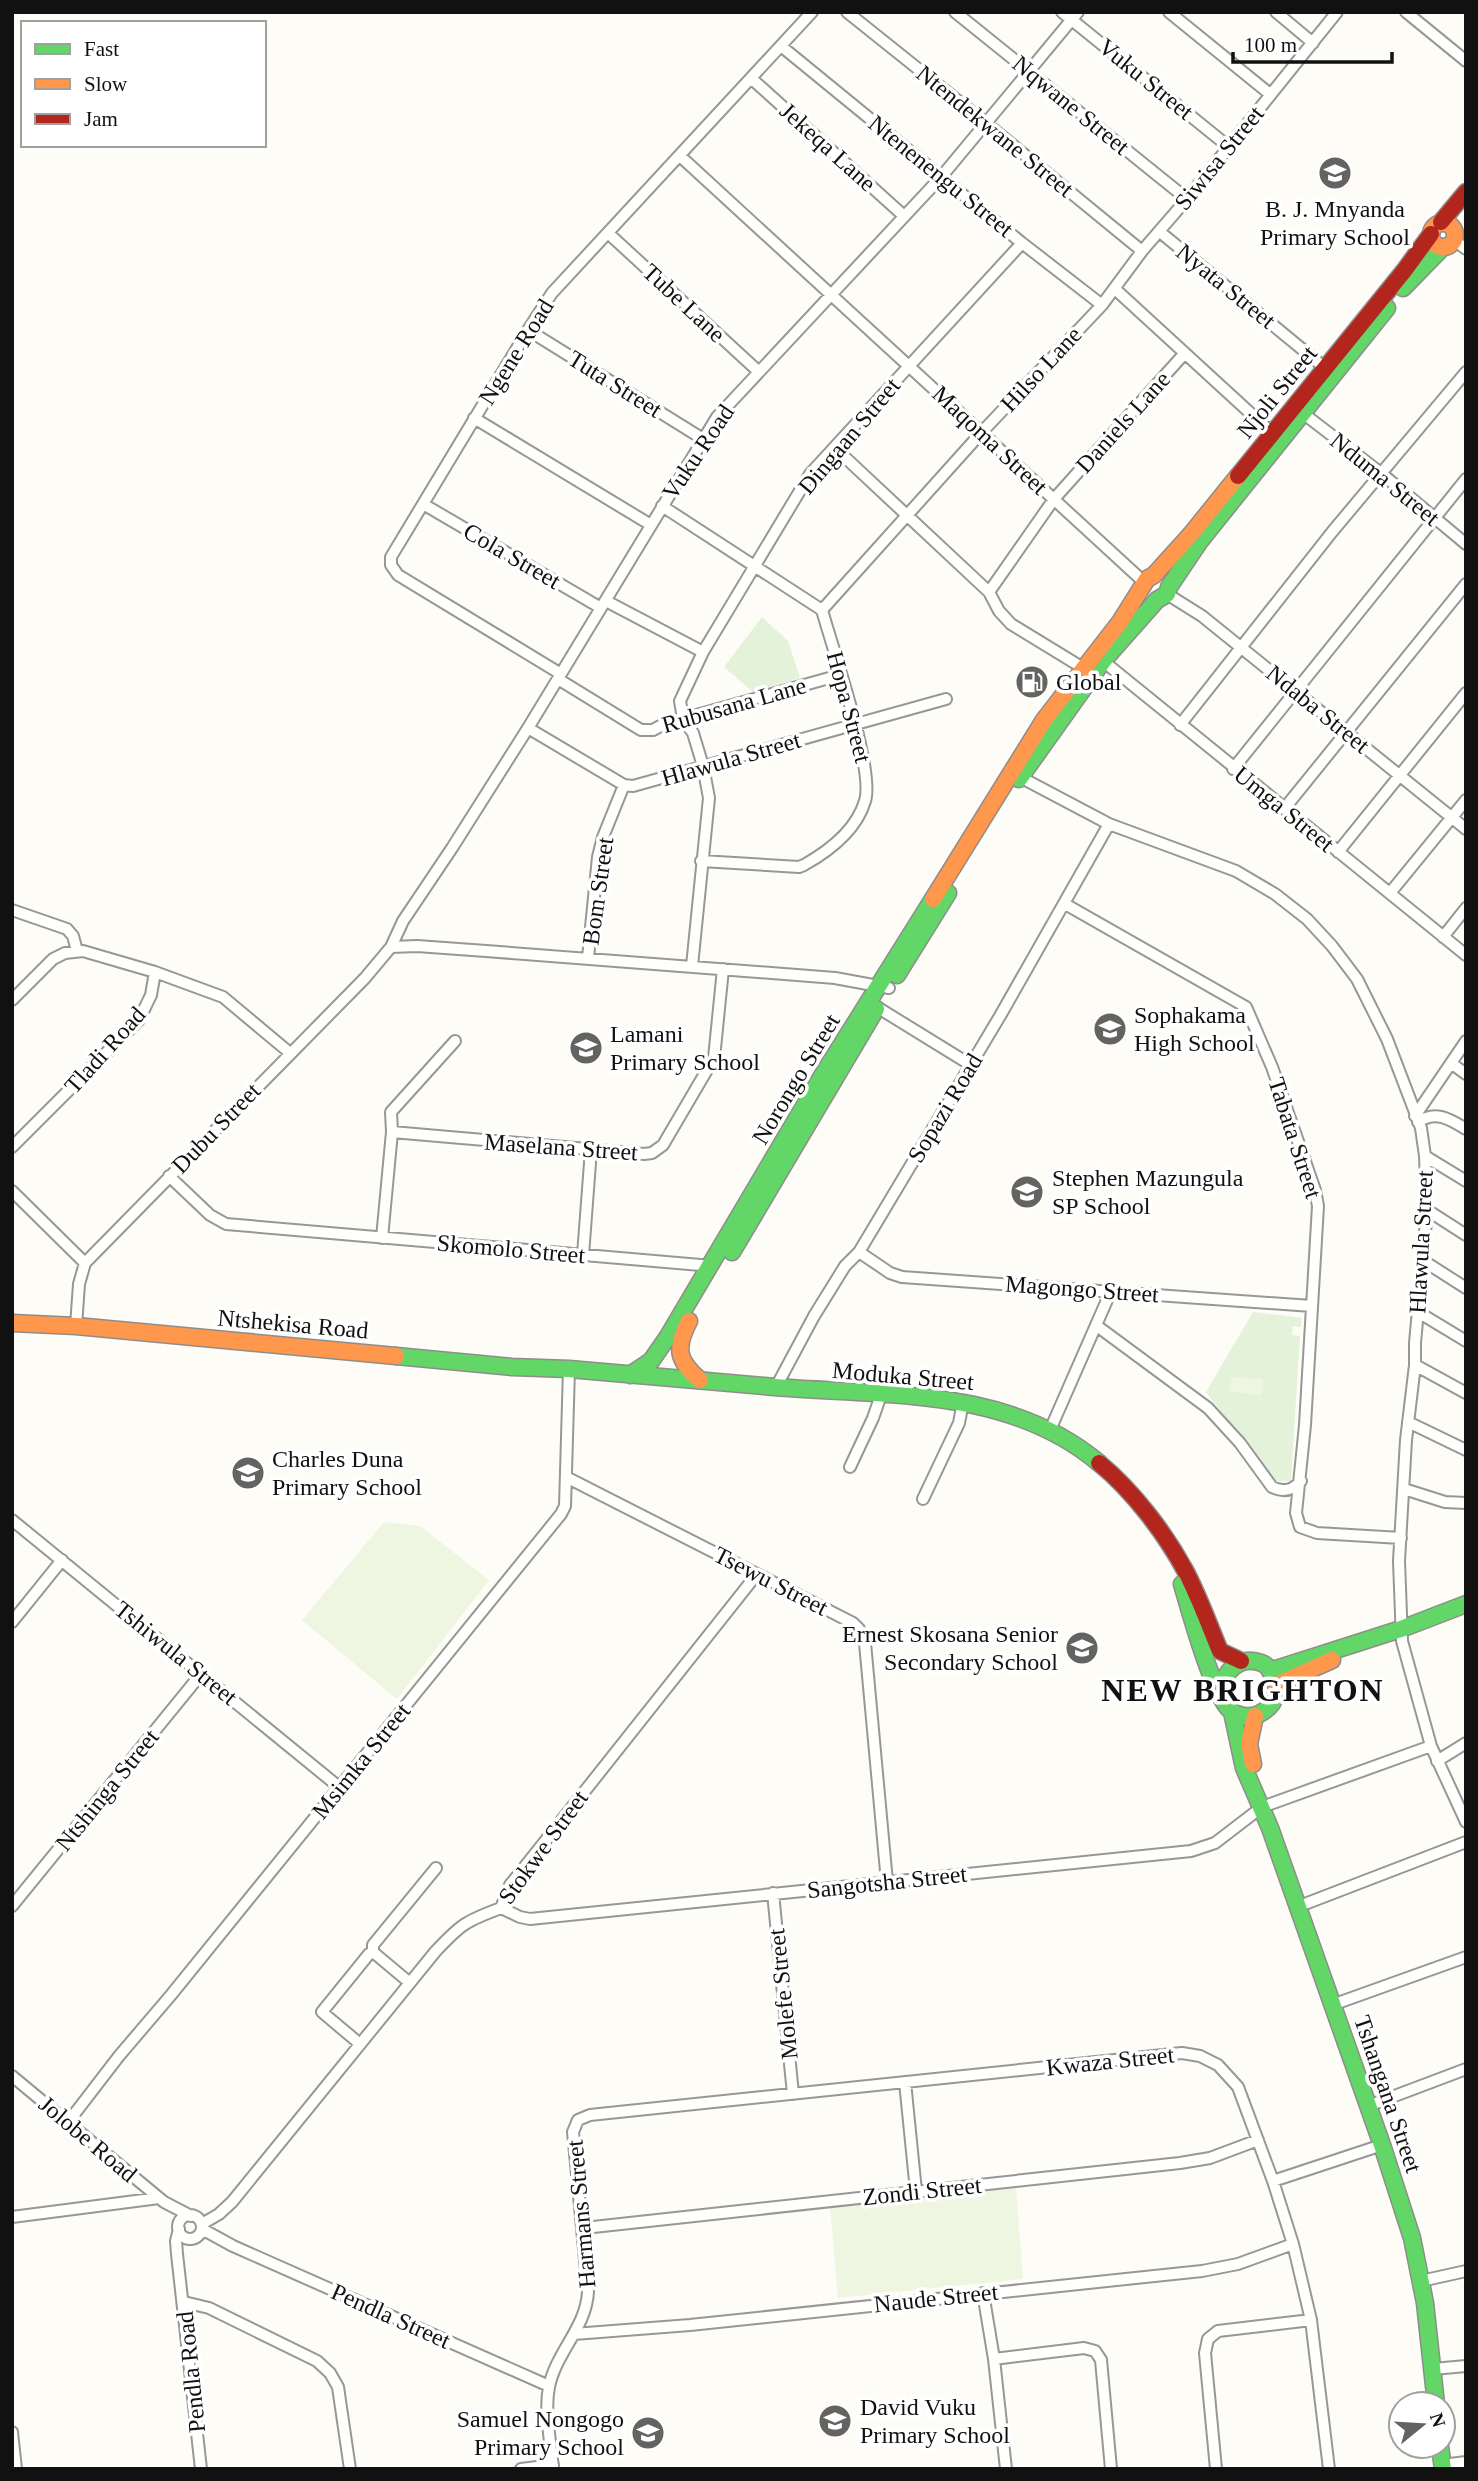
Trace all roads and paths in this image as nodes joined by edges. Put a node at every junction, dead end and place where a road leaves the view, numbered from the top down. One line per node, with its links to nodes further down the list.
1 (812, 12): 11 (street, Ngene Road)
2 (846, 12): 16 (street, Ntendekwane Street)
3 (956, 12): 13 (street, Nqwane Street)
4 (1062, 12): 9 (street, Vuku Street)
5 (1169, 12): 15 (street)
6 (1276, 12): 10 (street)
7 (1337, 12): 10 (street, Siwisa Street)
8 (1406, 12): 12 (street)
9 (1075, 16): 13 (street, Vuku Road); 17 (street, Vuku Street)
10 (1313, 43): 15 (street, Siwisa Street)
11 (781, 46): 14 (street, Ngene Road); 19 (street, Ntenenengu Street)
12 (1466, 61)
13 (1031, 71): 16 (street, Vuku Road); 21 (street, Nqwane Street)
14 (752, 79): 18 (street, Ngene Road); 22 (street, Jekeqa Lane)
15 (1270, 94): 17 (street, Siwisa Street)
16 (987, 124): 19 (street, Vuku Road); 29 (street, Ntendekwane Street)
17 (1229, 146): 21 (street, Siwisa Street)
18 (680, 156): 26 (street, Ngene Road); 31 (street, Maqoma Street)
19 (942, 176): 22 (street, Vuku Road); 27 (street, Ntenenengu Street)
20 (1466, 192): 24 (street, Njoli Street)
21 (1186, 200): 25 (street, Siwisa Street)
22 (904, 216): 31 (street, Vuku Road)
23 (1466, 216): 28 (street, Njoli Street)
24 (1436, 228): 28 (street); 28 (street); 36 (street, Njoli Street)
25 (1160, 232): 29 (street, Siwisa Street); 36 (street, Nyata Street)
26 (608, 233): 33 (street, Ngene Road); 37 (street, Tube Lane)
27 (1022, 243): 32 (street, Ntenenengu Street); 35 (street, Dingaan Street)
28 (1455, 243): 39 (street, Njoli Street)
29 (1142, 251): 30 (street, Siwisa Street)
30 (1115, 289): 32 (street, Siwisa Street); 34 (street)
31 (831, 295): 35 (street, Maqoma Street); 37 (street, Vuku Road)
32 (1102, 305): 41 (street, Hilso Lane)
33 (528, 330): 40 (street, Ngene Road); 43 (street, Tuta Street)
34 (1184, 354): 42 (street); 47 (street, Daniels Lane)
35 (909, 365): 41 (street, Maqoma Street); 44 (street, Dingaan Street)
36 (1325, 368): 42 (street, Njoli Street)
37 (759, 372): 43 (street, Vuku Road)
38 (1466, 372): 45 (street)
39 (1304, 414): 45 (street, Nduma Street); 58 (street, Njoli Street)
40 (474, 418): 48 (street, Ngene Road); 52 (street)
41 (981, 433): 47 (street, Maqoma Street); 50 (street, Hilso Lane)
42 (1272, 433): 55 (street, Njoli Street)
43 (702, 439): 49 (street, Vuku Road)
44 (835, 448): 50 (street); 54 (street, Dingaan Street)
45 (1382, 474): 51 (street, Nduma Street); 61 (street)
46 (1466, 479): 51 (street)
47 (1054, 499): 55 (street, Maqoma Street); 57 (street, Daniels Lane)
48 (423, 504): 59 (street, Cola Street); 66 (street, Ngene Road)
49 (662, 506): 52 (street, Vuku Road); 54 (street)
50 (908, 516): 57 (street); 60 (street)
51 (1434, 519): 53 (street, Nduma Street); 67 (street)
52 (651, 525): 59 (street, Vuku Road)
53 (1466, 544)
54 (757, 566): 60 (street); 62 (street, Dingaan Street)
55 (1148, 581): 58 (street); 58 (street); 64 (street, Njoli Street)
56 (1466, 584): 74 (street)
57 (989, 592): 64 (street)
58 (1164, 594): 61 (street, Ndaba Street); 63 (street)
59 (604, 605): 62 (street, Cola Street); 66 (street, Vuku Road)
60 (822, 610): 65 (street, Hopa Street)
61 (1242, 648): 67 (street, Ndaba Street); 72 (street)
62 (703, 652): 70 (street, Dingaan Street)
63 (1102, 661): 72 (street, Umga Street); 78 (street)
64 (1083, 668): 80 (street, Njoli Street)
65 (840, 674): 70 (street, Rubusana Lane); 71 (street, Hopa Street)
66 (560, 677): 70 (street, Rubusana Lane); 73 (street, Vuku Road)
67 (1294, 691): 74 (street, Ndaba Street); 76 (street)
68 (1466, 693): 77 (street)
69 (946, 699): 71 (street, Hlawula Street)
70 (683, 719): 75 (street)
71 (854, 724): 75 (street, Hlawula Street); 87 (street, Hopa Street)
72 (1181, 726): 76 (street, Umga Street)
73 (528, 728): 79 (street); 93 (street, Vuku Road)
74 (1346, 732): 77 (street, Ndaba Street); 82 (street)
75 (703, 766): 79 (street, Hlawula Street); 87 (street)
76 (1233, 769): 82 (street, Umga Street)
77 (1399, 775): 83 (street, Ndaba Street); 86 (street)
78 (1020, 777): 80 (street); 84 (street, Hlawula Street)
79 (624, 785): 96 (street, Bom Street)
80 (999, 799): 100 (street, Norongo Street)
81 (1466, 800): 83 (street)
82 (1284, 809): 86 (street, Umga Street)
83 (1452, 818): 85 (street, Ndaba Street); 88 (street)
84 (1110, 824): 89 (street, Sopazi Road); 109 (street, Hlawula Street)
85 (1466, 829)
86 (1338, 852): 88 (street, Umga Street)
87 (701, 861): 97 (street)
88 (1390, 893): 92 (street, Umga Street)
89 (1065, 904): 107 (street, Sopazi Road); 128 (street, Tabata Street)
90 (1466, 908): 92 (street)
91 (12, 910): 94 (street)
92 (1443, 937): 95 (street, Umga Street)
93 (391, 947): 96 (street); 105 (street, Dubu Street)
94 (77, 951): 99 (street, Tladi Road); 101 (street)
95 (1466, 955)
96 (589, 958): 97 (street)
97 (692, 966): 98 (street)
98 (723, 969): 100 (street); 113 (street, Maselana Street)
99 (155, 972): 105 (street); 112 (street, Tladi Road)
100 (884, 987): 102 (street, Norongo Street)
101 (12, 1000)
102 (873, 1005): 107 (street); 125 (street, Norongo Street); 133 (street, Norongo Street)
103 (455, 1041): 111 (street)
104 (1466, 1041): 106 (street)
105 (290, 1053): 115 (street, Dubu Street)
106 (1451, 1063): 108 (street); 109 (street)
107 (971, 1065): 121 (street, Sopazi Road)
108 (1466, 1074)
109 (1417, 1119): 110 (street); 114 (street, Hlawula Street)
110 (1466, 1129)
111 (392, 1132): 113 (street, Maselana Street); 120 (street)
112 (12, 1147)
113 (591, 1150): 122 (street)
114 (1426, 1156): 116 (street); 118 (street, Hlawula Street)
115 (169, 1176): 120 (street, Skomolo Street); 124 (street, Dubu Street)
116 (1466, 1181)
117 (12, 1192): 124 (street)
118 (1427, 1210): 119 (street); 123 (street, Hlawula Street)
119 (1466, 1236)
120 (382, 1238): 122 (street, Skomolo Street)
121 (859, 1252): 127 (street, Magongo Street); 140 (street, Sopazi Road)
122 (583, 1255): 125 (street, Skomolo Street)
123 (1422, 1260): 126 (street); 129 (street, Hlawula Street)
124 (85, 1263): 131 (street)
125 (712, 1266): 137 (street, Norongo Street)
126 (1466, 1288)
127 (1111, 1291): 128 (street, Magongo Street); 132 (street)
128 (1312, 1306): 149 (street, Tabata Street)
129 (1418, 1312): 134 (street); 135 (street, Hlawula Street)
130 (14, 1325): 131 (street, Ntshekisa Road)
131 (76, 1326): 136 (street, Ntshekisa Road)
132 (1097, 1326): 145 (street); 149 (street)
133 (679, 1339): 138 (street, Norongo Street); 139 (street)
134 (1466, 1341)
135 (1415, 1365): 141 (street); 144 (street, Hlawula Street)
136 (569, 1369): 137 (street, Moduka Street); 148 (street, Msimka Street)
137 (630, 1375): 138 (street, Moduka Street)
138 (661, 1377): 139 (street, Moduka Street)
139 (700, 1380): 140 (street, Moduka Street)
140 (776, 1387): 142 (street, Moduka Street)
141 (1466, 1393)
142 (881, 1395): 143 (street, Moduka Street); 147 (street)
143 (963, 1402): 145 (street, Moduka Street); 151 (street)
144 (1408, 1422): 146 (street); 150 (street, Hlawula Street)
145 (1050, 1430): 155 (street, Moduka Street)
146 (1466, 1450)
147 (849, 1467)
148 (566, 1477): 157 (street, Tsewu Street); 170 (street, Msimka Street)
149 (1301, 1481): 154 (street, Tabata Street)
150 (1404, 1489): 152 (street); 154 (street, Hlawula Street)
151 (923, 1499)
152 (1466, 1503)
153 (12, 1520): 156 (street, Tshiwula Street)
154 (1401, 1538): 160 (street, Hlawula Street)
155 (1174, 1554): 161 (street, Moduka Street); 164 (street, Moduka Street)
156 (62, 1560): 159 (street); 162 (street, Tshiwula Street)
157 (757, 1574): 175 (street, Tsewu Street); 179 (street, Stokwe Street)
158 (1466, 1604): 160 (street)
159 (12, 1622)
160 (1401, 1629): 163 (street); 168 (street, Hlawula Street)
161 (1241, 1661): 163 (street); 164 (street)
162 (201, 1674): 170 (street, Tshiwula Street); 177 (street, Ntshinga Street)
163 (1273, 1678): 166 (street)
164 (1220, 1692): 165 (street)
165 (1232, 1712): 166 (street); 171 (street, Tshangana Street)
166 (1255, 1716): 171 (street, Tshangana Street)
167 (1466, 1744): 169 (street)
168 (1430, 1746): 169 (street, Hlawula Street); 171 (street, Sangotsha Street)
169 (1437, 1761): 172 (street, Hlawula Street)
170 (339, 1787): 191 (street, Msimka Street)
171 (1262, 1807): 175 (street, Sangotsha Street); 178 (street, Tshangana Street)
172 (1466, 1822)
173 (1466, 1842): 178 (street)
174 (436, 1868): 180 (street)
175 (887, 1882): 176 (street, Sangotsha Street)
176 (773, 1893): 179 (street, Sangotsha Street); 188 (street, Molefe Street)
177 (12, 1906)
178 (1297, 1906): 183 (street, Tshangana Street)
179 (501, 1908): 182 (street, Stokwe Street)
180 (373, 1952): 182 (street); 184 (street)
181 (1466, 1957): 183 (street)
182 (410, 1983): 184 (street, Stokwe Street)
183 (1332, 2005): 189 (street, Tshangana Street)
184 (360, 2044): 201 (street, Stokwe Street)
185 (1466, 2069): 189 (street)
186 (12, 2076): 191 (street, Jolobe Road)
187 (905, 2082): 188 (street, Kwaza Street); 192 (street, Kwaza Street); 195 (street)
188 (793, 2094): 190 (street, Kwaza Street)
189 (1368, 2106): 193 (street, Tshangana Street)
190 (578, 2120): 200 (street, Harmans Street)
191 (69, 2121): 196 (street, Jolobe Road)
192 (1258, 2140): 194 (street, Kwaza Street); 195 (street, Zondi Street)
193 (1382, 2145): 194 (street); 205 (street, Tshangana Street)
194 (1273, 2181): 202 (street, Kwaza Street)
195 (916, 2191): 200 (street, Zondi Street)
196 (161, 2200): 197 (street, Jolobe Road); 198 (street); 199 (street, Jolobe Road)
197 (191, 2216): 199 (street); 201 (street, Jolobe Road)
198 (12, 2217)
199 (178, 2228): 201 (street); 204 (street, Pendla Road)
200 (584, 2228): 209 (street, Harmans Street)
201 (198, 2232): 204 (street, Pendla Road); 213 (street, Pendla Street)
202 (1293, 2244): 206 (street, Naude Street); 208 (street, Kwaza Street)
203 (1466, 2271): 205 (street)
204 (181, 2275): 207 (street, Pendla Road)
205 (1421, 2281): 212 (street, Tshangana Street)
206 (983, 2294): 209 (street, Naude Street); 210 (street)
207 (184, 2302): 220 (street, Pendla Road); 221 (street)
208 (1311, 2320): 225 (street); 226 (street, Kwaza Street)
209 (575, 2334): 213 (street, Harmans Street)
210 (994, 2359): 223 (street); 224 (street)
211 (1466, 2366): 212 (street)
212 (1433, 2369): 214 (street, Tshangana Street)
213 (549, 2386): 217 (street, Harmans Street)
214 (1435, 2390)
215 (12, 2432): 219 (street)
216 (1466, 2462): 218 (street)
217 (553, 2467): 222 (street)
218 (1442, 2467)
219 (16, 2469)
220 (201, 2469)
221 (350, 2469)
222 (520, 2469)
223 (1006, 2469)
224 (1111, 2469)
225 (1216, 2469)
226 (1329, 2469)

